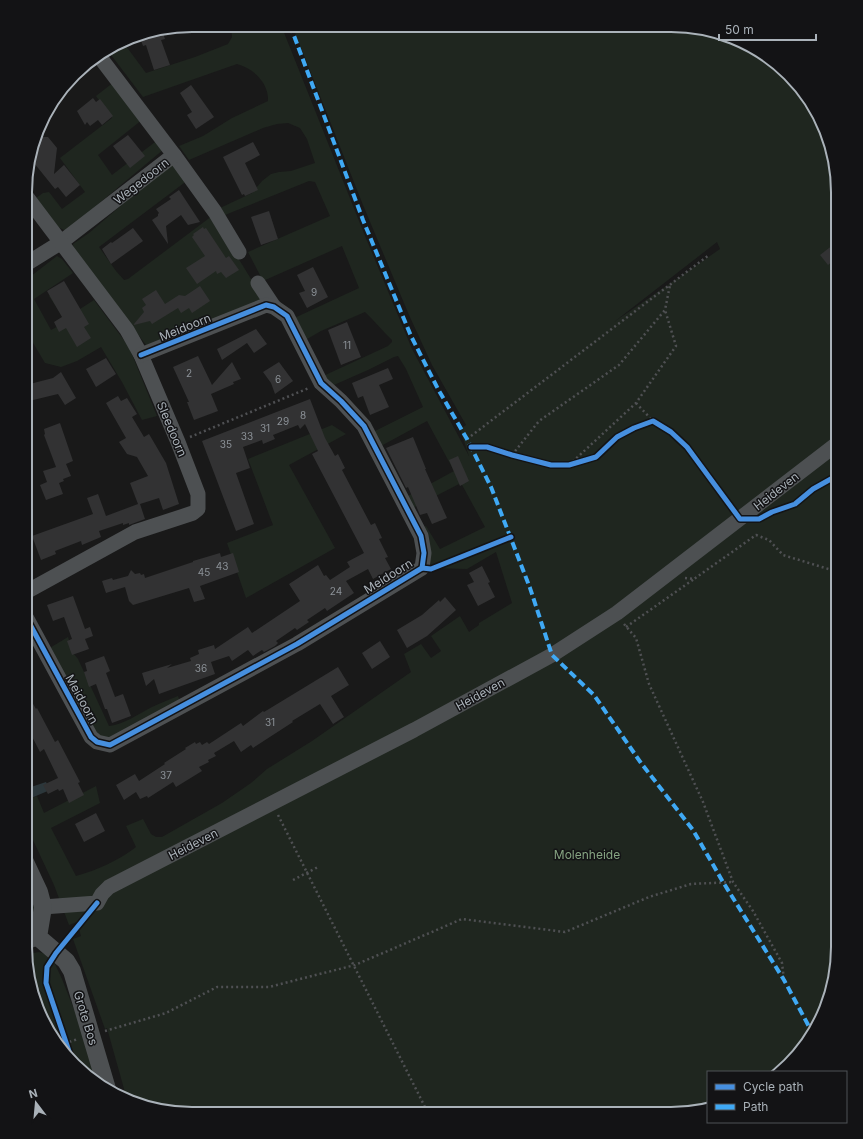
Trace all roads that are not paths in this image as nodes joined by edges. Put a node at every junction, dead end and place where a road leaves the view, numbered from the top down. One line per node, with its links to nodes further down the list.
1 (102, 60): 2 (street, Wegedoorn)
2 (174, 155): 4 (street, Wegedoorn); 5 (street)
3 (32, 204): 4 (street, Sleedoorn)
4 (60, 243): 6 (street, Wegedoorn); 9 (street, Sleedoorn)
5 (239, 252)
6 (32, 260)
7 (258, 283): 8 (street, Meidoorn)
8 (274, 307): 9 (street, Meidoorn); 12 (street, Meidoorn)
9 (140, 355): 11 (street, Sleedoorn)
10 (831, 448): 14 (street, Heideven)
11 (32, 589)
12 (32, 628)
13 (32, 877): 14 (street, Grote Bos)
14 (43, 907): 15 (street, Grote Bos)
15 (32, 940): 16 (street, Grote Bos)
16 (106, 1082)

